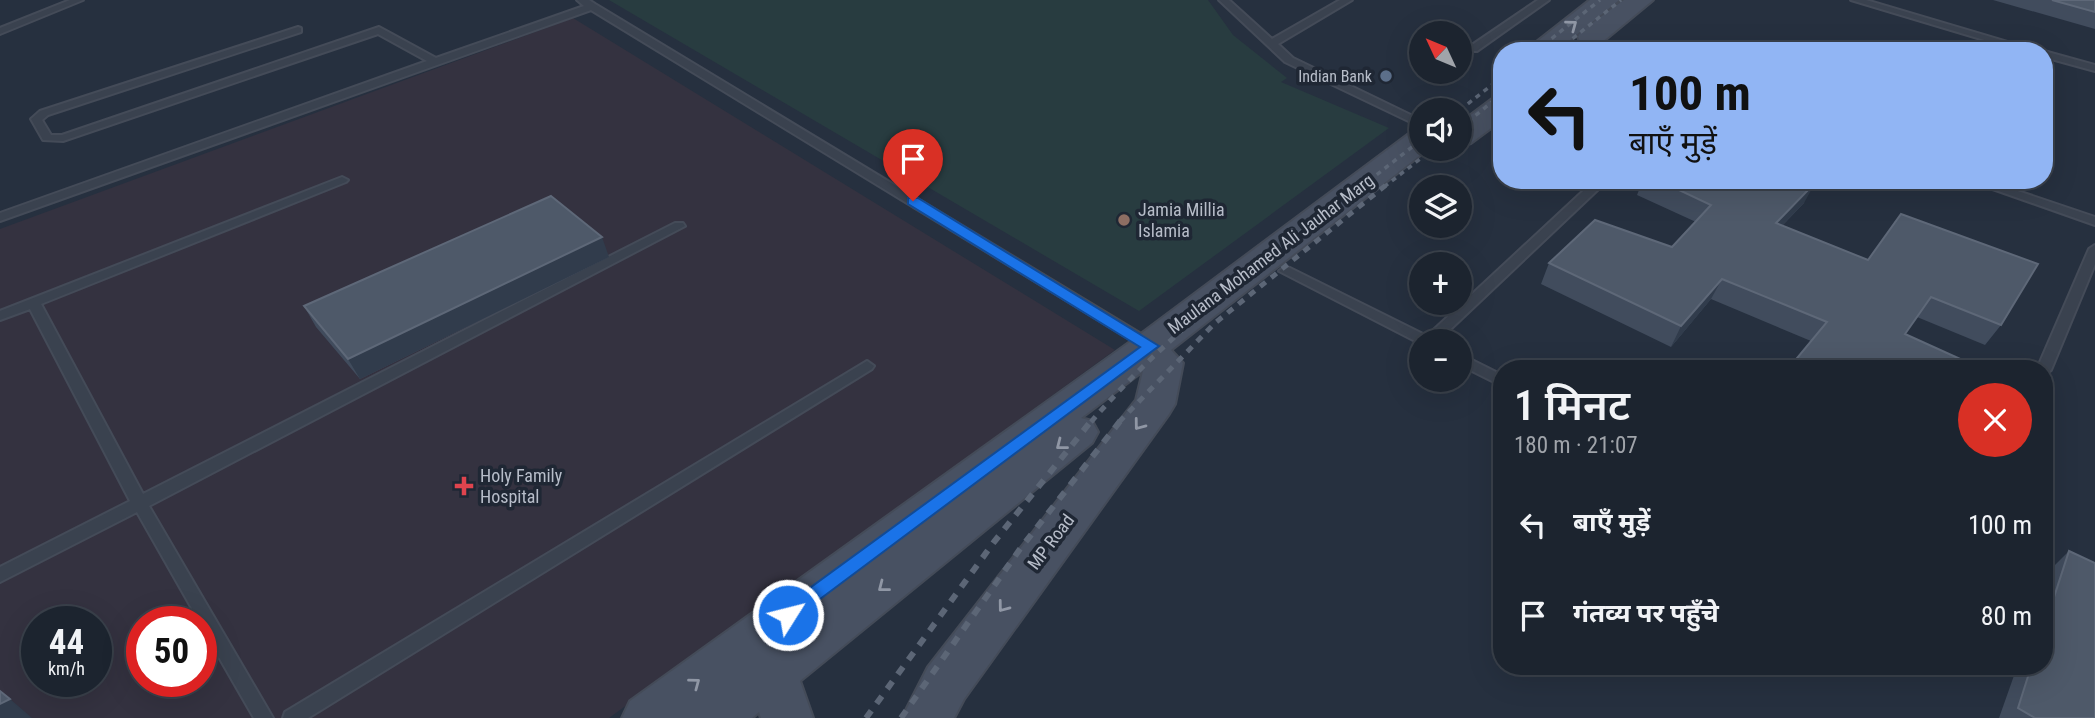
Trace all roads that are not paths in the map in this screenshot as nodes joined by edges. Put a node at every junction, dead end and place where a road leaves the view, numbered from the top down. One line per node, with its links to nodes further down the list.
1 (78, 0): 10 (lane)
2 (1224, 0): 14 (lane)
3 (1347, 0): 14 (lane)
4 (1544, 0): 15 (lane)
5 (1606, 0): 11 (main road, one-way to 5)
6 (1640, 0): 12 (main road)
7 (1856, 0): 13 (lane)
8 (587, 3): 17 (lane); 38 (lane)
9 (298, 30): 17 (lane)
10 (0, 31)
11 (1551, 42)
12 (1591, 42)
13 (1992, 42)
14 (1271, 44): 22 (lane)
15 (1473, 49)
16 (2053, 56): 18 (lane)
17 (436, 62): 29 (lane)
18 (2095, 68)
19 (1493, 86): 20 (main road)
20 (1472, 101)
21 (1493, 112): 23 (main road)
22 (1409, 118)
23 (1472, 128)
24 (1409, 149): 38 (main road, Maulana Mohamed Ali Jauhar Marg)
25 (1428, 161): 33 (main road, Maulana Mohamed Ali Jauhar Marg)
26 (342, 180): 34 (lane)
27 (1592, 189): 36 (lane)
28 (2000, 189): 30 (lane)
29 (0, 217)
30 (2095, 221)
31 (679, 226): 43 (lane)
32 (2095, 249): 39 (lane)
33 (1284, 271): 37 (lane); 38 (main road, Maulana Mohamed Ali Jauhar Marg)
34 (34, 303): 35 (lane); 43 (lane)
35 (0, 316)
36 (1441, 329)
37 (1409, 332)
38 (1153, 354): 45 (main road, Maulana Mohamed Ali Jauhar Marg); 50 (main road, MP Road, one-way to 50)
39 (2048, 360)
40 (1472, 365): 42 (lane)
41 (867, 366): 47 (lane)
42 (1493, 376)
43 (139, 504): 44 (lane); 46 (lane)
44 (0, 575)
45 (767, 680): 48 (main road, Maulana Mohamed Ali Jauhar Marg, one-way to 45); 49 (main road, Maulana Mohamed Ali Jauhar Marg)
46 (264, 718)
47 (292, 718)
48 (648, 718)
49 (712, 718)
50 (928, 718)

